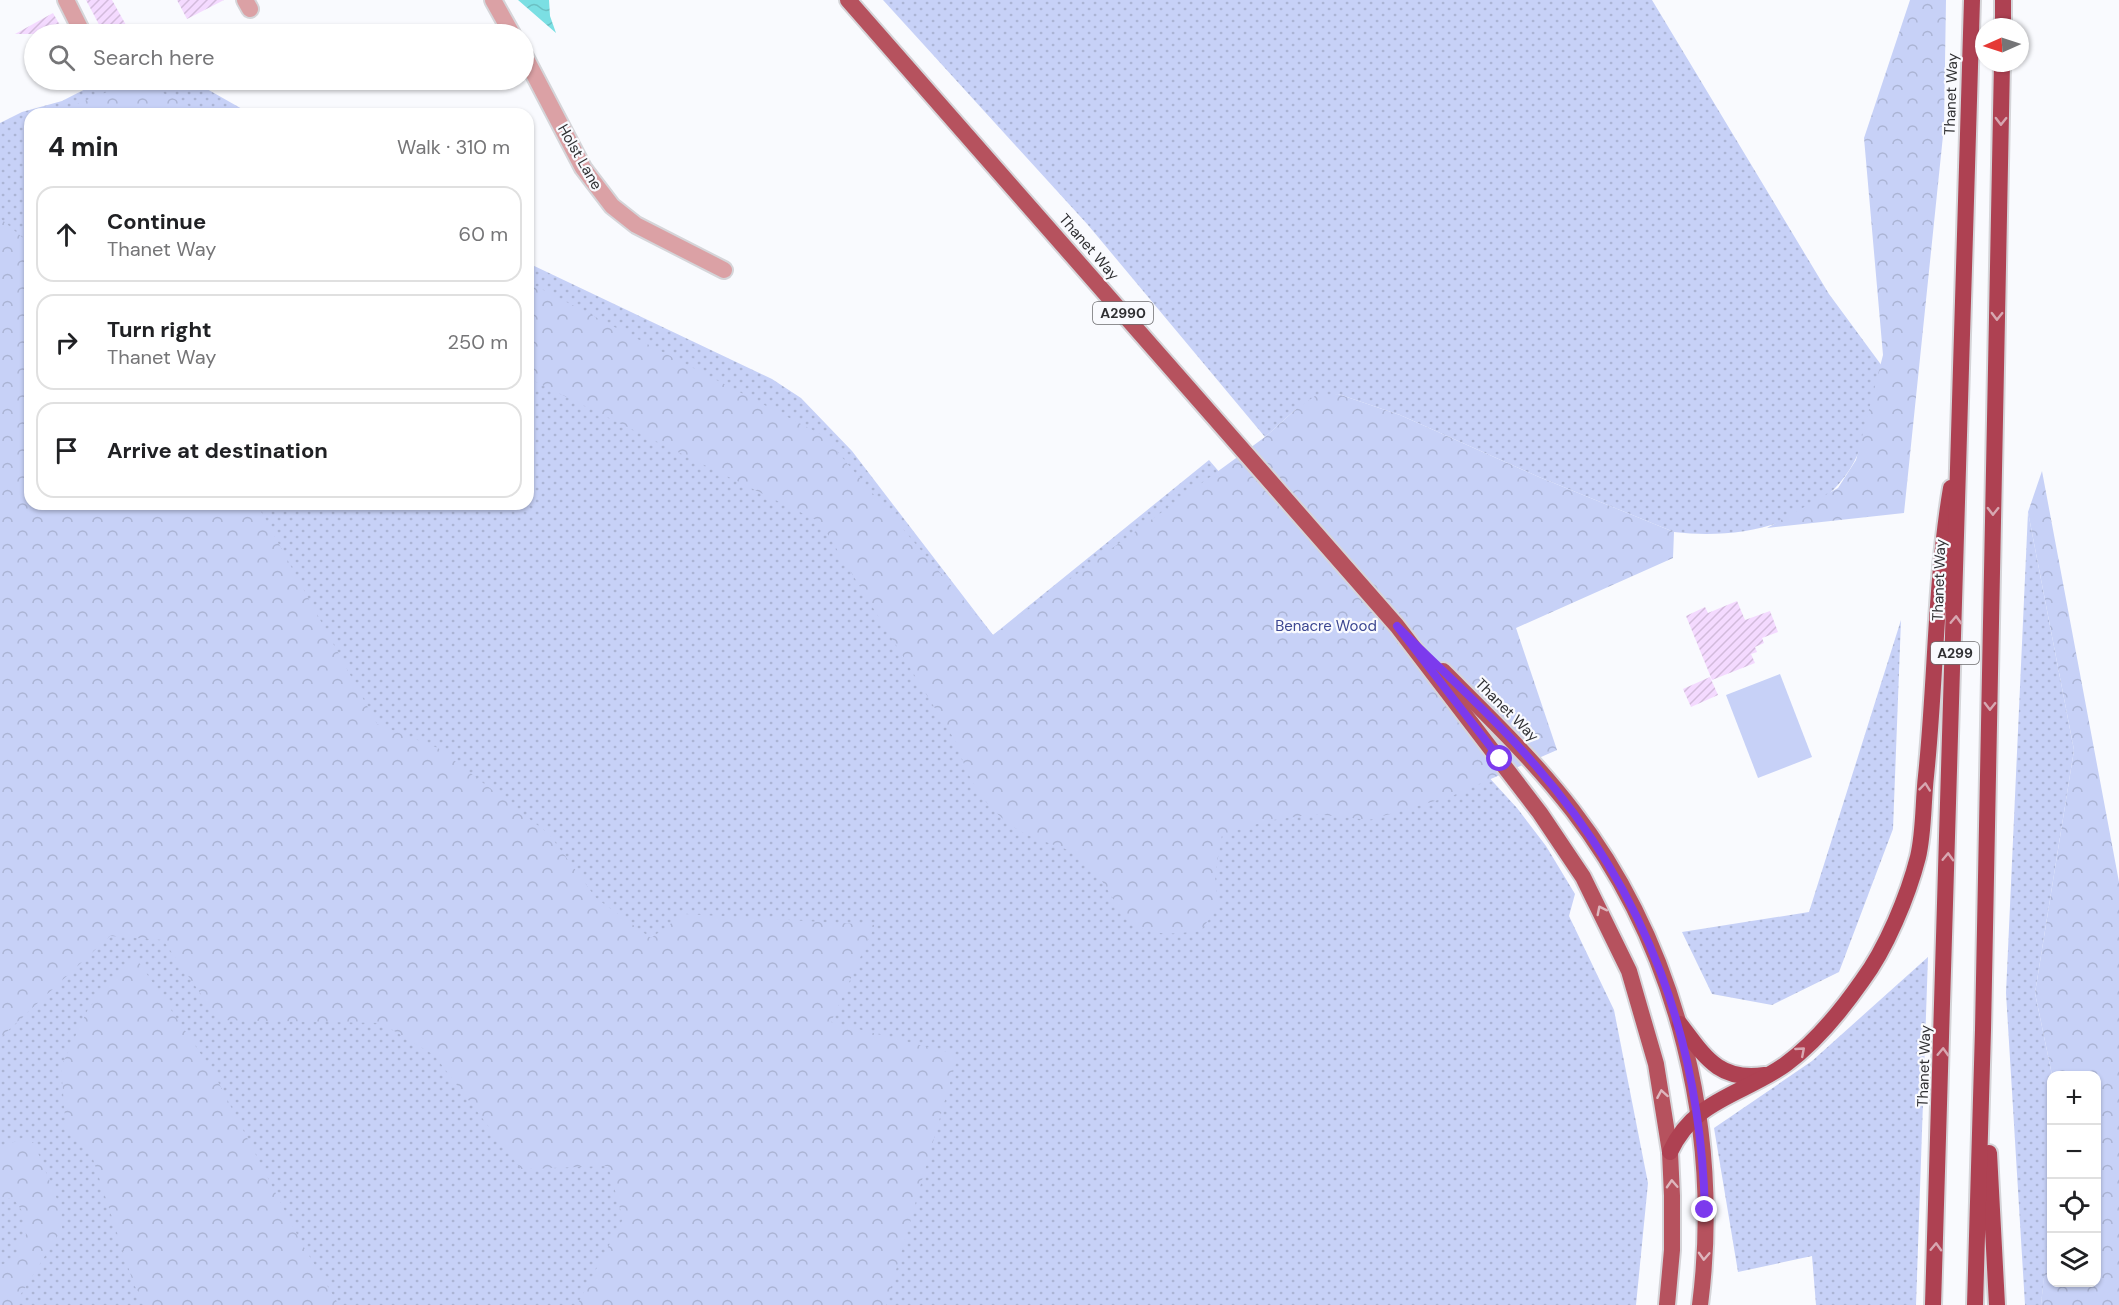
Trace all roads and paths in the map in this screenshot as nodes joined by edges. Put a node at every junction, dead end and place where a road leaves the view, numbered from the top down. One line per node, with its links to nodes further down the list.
1 (66, 0): 7 (street)
2 (493, 0): 8 (street)
3 (848, 0): 13 (main road, Thanet Way / A2990)
4 (1972, 0): 12 (highway, Thanet Way / A299)
5 (2003, 0): 6 (highway)
6 (2003, 18)
7 (78, 24)
8 (506, 24)
9 (2002, 72): 15 (highway, A299, one-way to 15)
10 (534, 75): 11 (street, Holst Lane)
11 (724, 270)
12 (1961, 429): 16 (highway, one-way to 12); 21 (highway, Thanet Way / A299, one-way to 12)
13 (1397, 626): 14 (main road, Thanet Way / A2990); 18 (main road, Thanet Way / A2990, one-way to 13)
14 (1680, 1024): 16 (highway); 17 (main road, Thanet Way / A2990)
15 (1983, 1030): 22 (highway, A299); 23 (highway)
16 (1770, 1074): 17 (highway)
17 (1698, 1114): 18 (highway); 20 (main road, Thanet Way / A2990, one-way to 20)
18 (1670, 1152): 19 (main road, Thanet Way / A2990, one-way to 18)
19 (1667, 1305)
20 (1700, 1305)
21 (1934, 1305)
22 (1975, 1305)
23 (1997, 1305)

